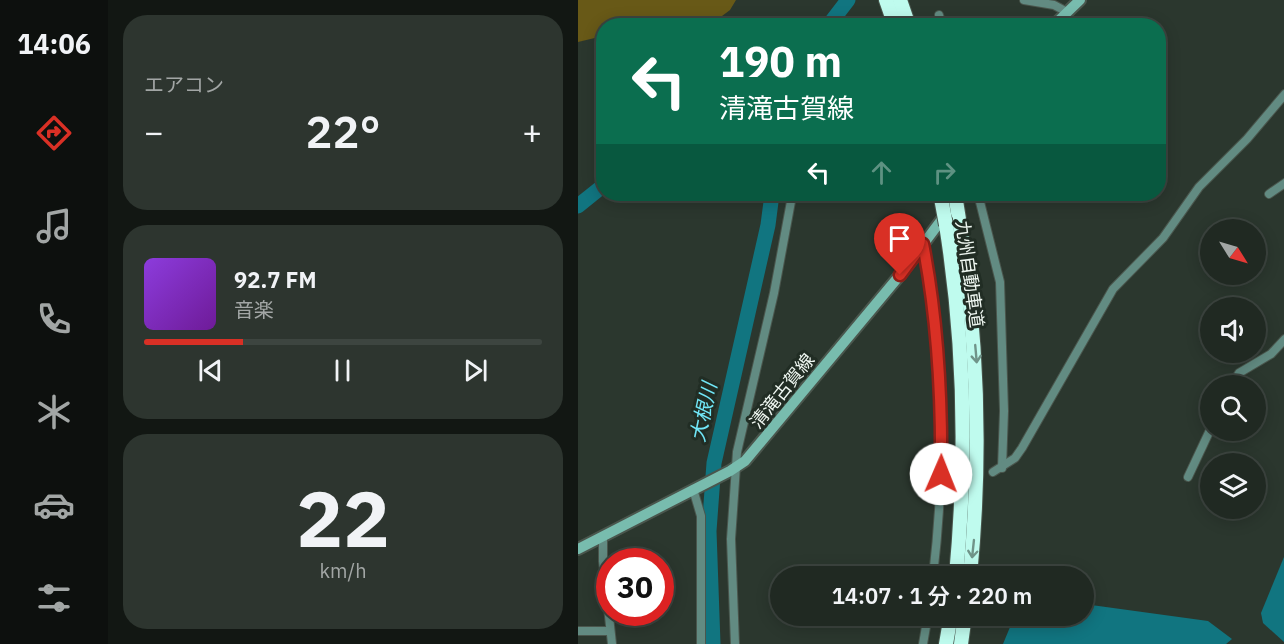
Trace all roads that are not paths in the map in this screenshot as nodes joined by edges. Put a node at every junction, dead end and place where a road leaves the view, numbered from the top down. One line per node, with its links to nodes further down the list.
1 (886, 0): 7 (highway)
2 (900, 0): 8 (highway)
3 (1024, 0): 5 (street)
4 (1079, 0): 5 (main road)
5 (1067, 12): 10 (main road)
6 (940, 15): 9 (street)
7 (892, 18)
8 (906, 18)
9 (941, 18)
10 (1061, 18)
11 (1284, 94): 24 (street)
12 (1284, 183): 13 (street)
13 (1268, 194)
14 (791, 201): 23 (street)
15 (945, 201): 33 (highway, 九州自動車道, bridge)
16 (949, 201): 34 (highway, 九州自動車道, one-way to 34, bridge)
17 (955, 201): 19 (main road, 清滝古賀線)
18 (980, 201): 24 (street)
19 (923, 244): 23 (main road, 清滝古賀線); 26 (street)
20 (1284, 339): 21 (street)
21 (1238, 375)
22 (1205, 441): 28 (street)
23 (734, 468): 29 (main road, 清滝古賀線); 42 (street)
24 (1002, 468): 25 (street)
25 (994, 472)
26 (941, 474): 27 (street); 32 (street)
27 (954, 474)
28 (1188, 477)
29 (693, 489): 30 (main road, 清滝古賀線); 41 (street)
30 (603, 536): 31 (main road, 清滝古賀線); 39 (street)
31 (578, 549)
32 (935, 566)
33 (957, 566)
34 (971, 566)
35 (926, 626): 43 (street)
36 (949, 626): 44 (highway)
37 (963, 626): 45 (highway)
38 (578, 631): 39 (street)
39 (610, 631): 40 (street)
40 (612, 644)
41 (701, 644)
42 (735, 644)
43 (923, 644)
44 (946, 644)
45 (960, 644)

